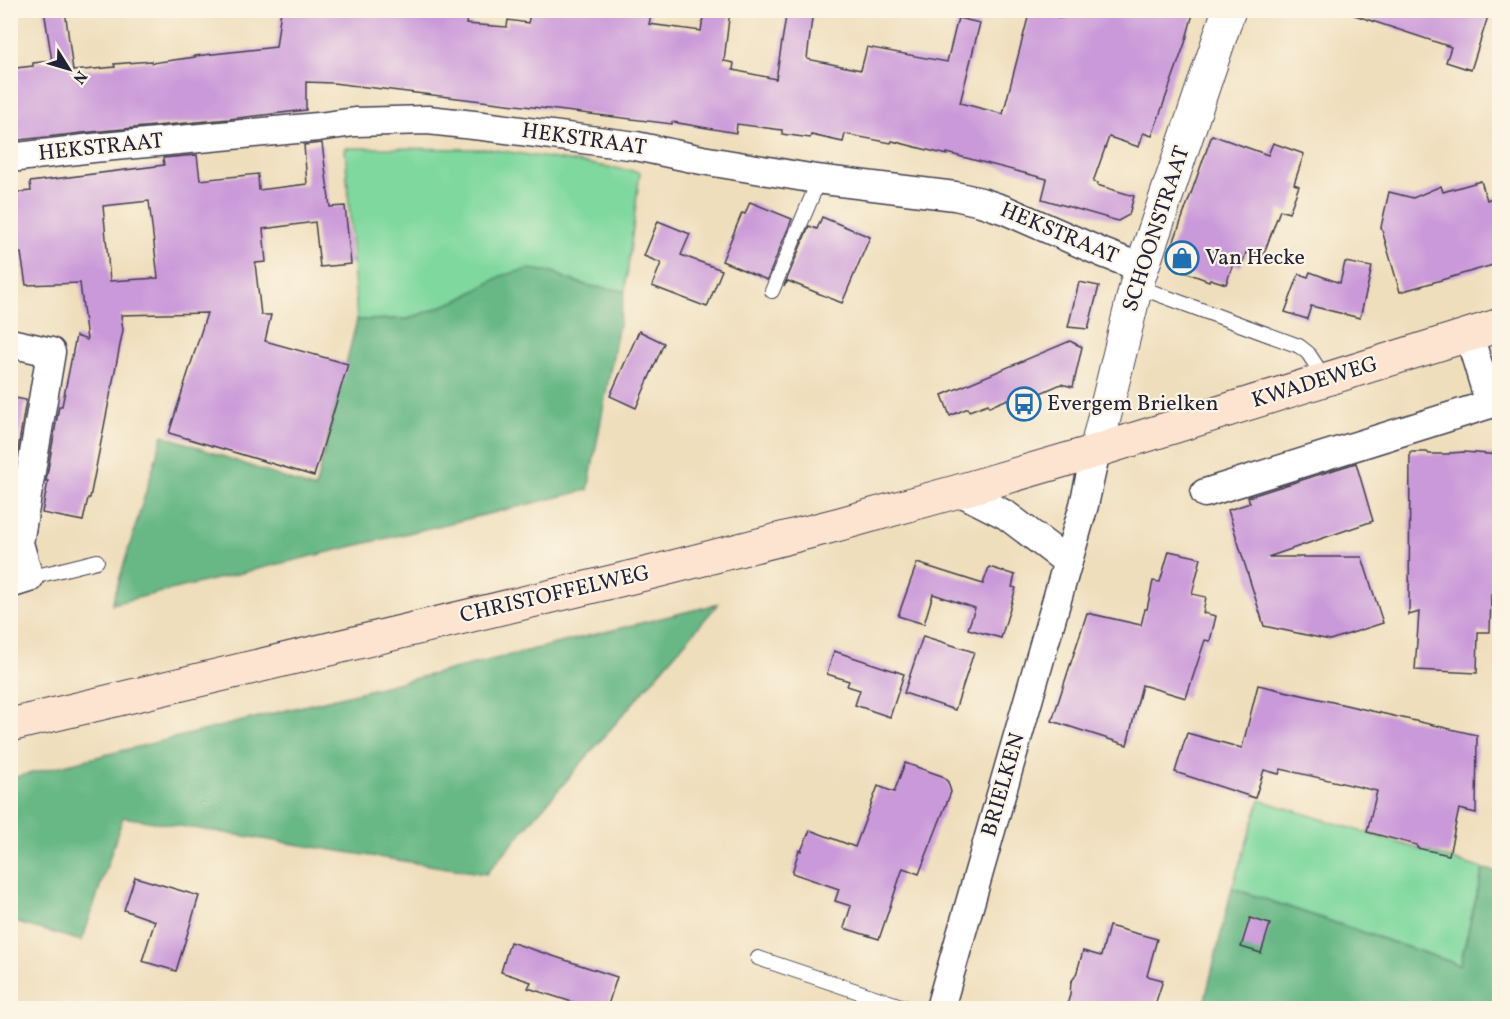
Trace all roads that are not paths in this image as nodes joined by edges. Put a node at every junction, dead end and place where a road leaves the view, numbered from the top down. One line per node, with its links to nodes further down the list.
1 (1229, 10): 4 (street, SCHOONSTRAAT)
2 (10, 158): 3 (street, HEKSTRAAT)
3 (816, 178): 4 (street, HEKSTRAAT); 5 (lane)
4 (1139, 277): 8 (lane); 10 (street, SCHOONSTRAAT)
5 (772, 291)
6 (1484, 330): 8 (main road, KWADEWEG); 9 (street)
7 (10, 343): 15 (street)
8 (1325, 379): 10 (main road, KWADEWEG)
9 (1495, 402): 12 (street)
10 (1096, 451): 11 (main road, CHRISTOFFELWEG); 14 (street, BRIELKEN)
11 (959, 491): 14 (street); 16 (main road, CHRISTOFFELWEG)
12 (1205, 493)
13 (97, 561): 15 (lane)
14 (1068, 562): 19 (street, BRIELKEN)
15 (20, 581)
16 (10, 725)
17 (758, 958): 18 (lane)
18 (908, 1008)
19 (940, 1008)

